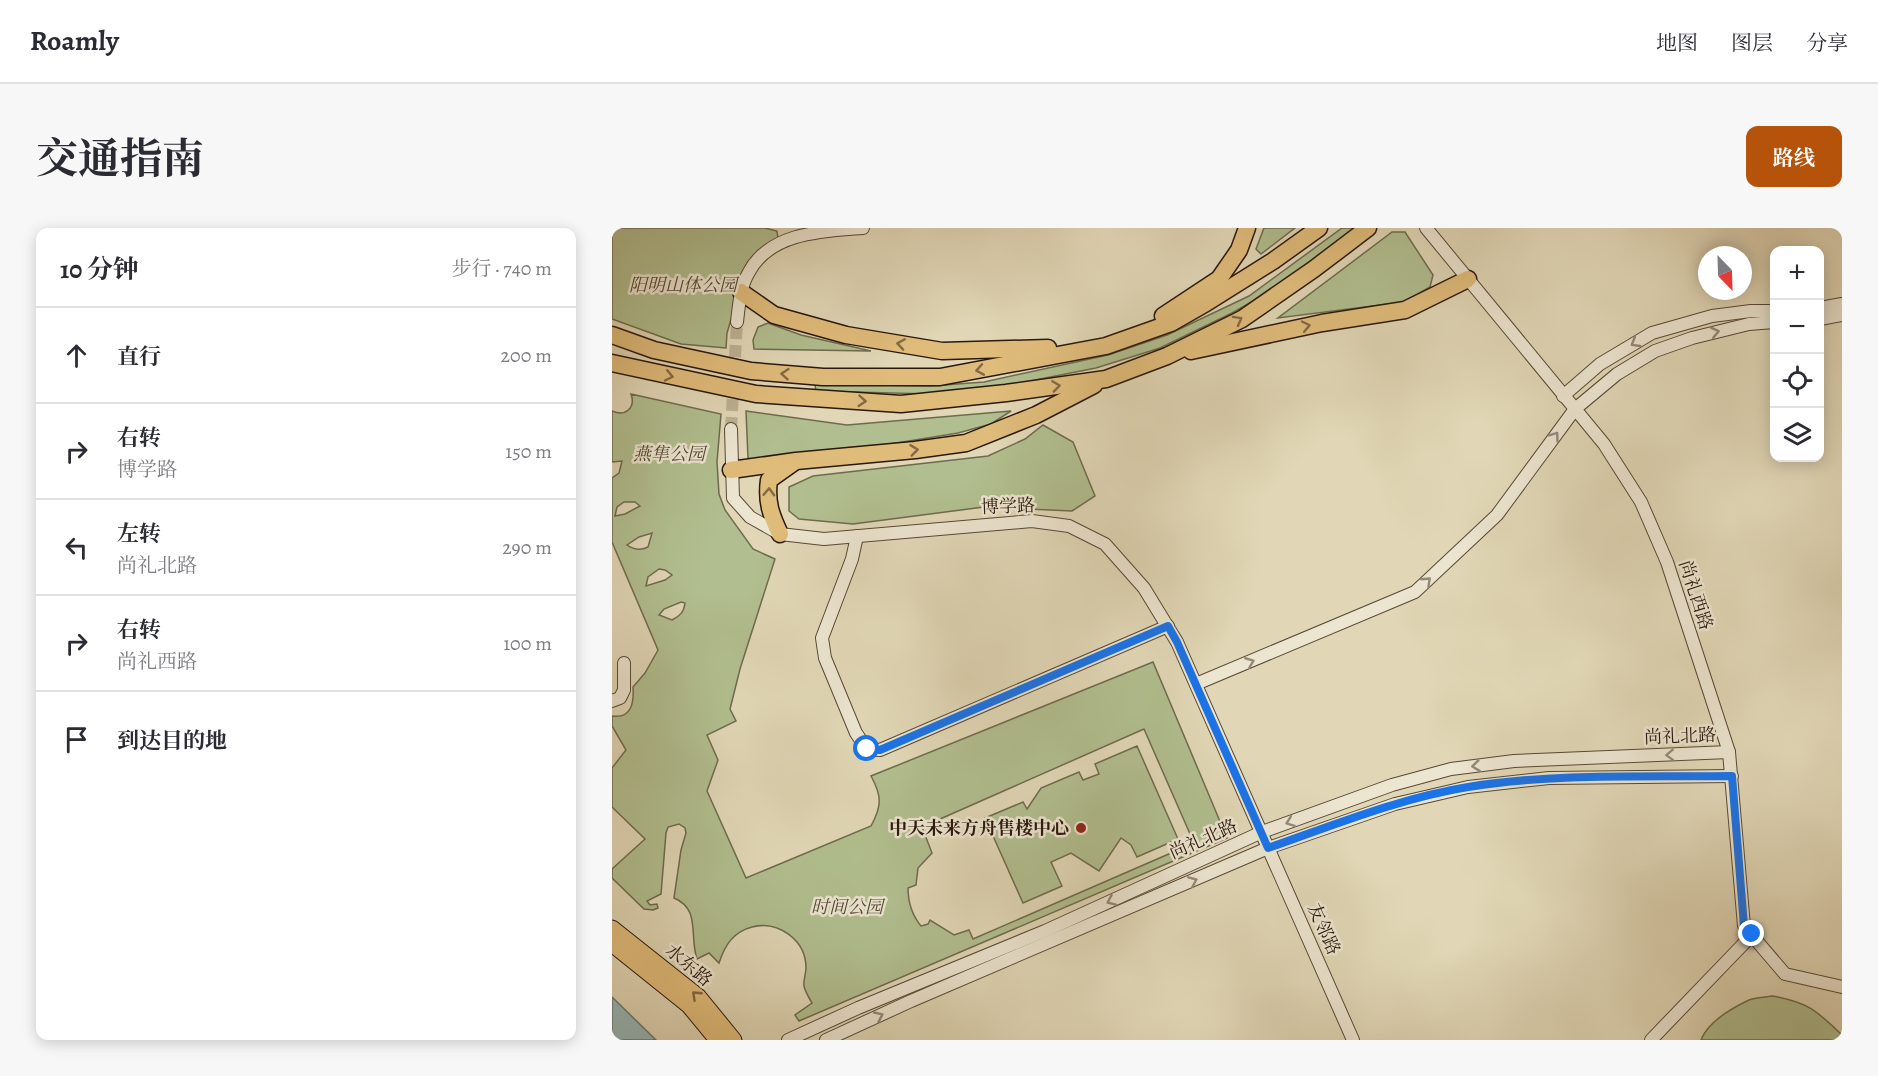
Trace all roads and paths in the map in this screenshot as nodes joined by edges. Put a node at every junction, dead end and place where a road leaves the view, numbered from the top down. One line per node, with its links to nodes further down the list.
1 (863, 228): 7 (street)
2 (1246, 228): 16 (highway)
3 (1319, 228): 16 (highway)
4 (1368, 228): 18 (highway, one-way to 4)
5 (1426, 228): 6 (street, 尚礼西路)
6 (1468, 279): 18 (highway, one-way to 6); 21 (street, 尚礼西路)
7 (741, 292): 13 (street); 17 (highway, one-way to 7)
8 (1842, 304): 9 (street)
9 (1824, 307)
10 (1770, 310): 21 (street, one-way to 21)
11 (1842, 315): 12 (street)
12 (1824, 318)
13 (737, 322)
14 (1770, 322): 22 (street, one-way to 14)
15 (612, 335): 17 (highway, one-way to 15)
16 (1134, 336): 17 (highway)
17 (1106, 346)
18 (1167, 356): 20 (highway)
19 (612, 363): 20 (highway, one-way to 20)
20 (1106, 379): 24 (highway, one-way to 20)
21 (1563, 396): 22 (street, 尚礼西路)
22 (1575, 409): 30 (street, one-way to 22); 32 (street, 尚礼西路)
23 (731, 429): 25 (street, 博学路)
24 (796, 461): 25 (highway); 26 (highway, one-way to 24)
25 (731, 470): 26 (street, 博学路)
26 (780, 534): 27 (street, 博学路)
27 (857, 536): 28 (street, 博学路); 28 (street)
28 (1168, 626): 30 (street, 博学路)
29 (624, 663): 31 (street)
30 (1196, 684): 34 (street, 博学路)
31 (612, 701)
32 (1729, 752): 33 (street, 尚礼西路); 34 (street, 尚礼北路, one-way to 34)
33 (1732, 776): 35 (street, 尚礼北路); 37 (street, 尚礼西路)
34 (1262, 832): 35 (street, 友邻路); 42 (street, 尚礼北路, one-way to 42)
35 (1268, 848): 43 (street, 尚礼北路, one-way to 35); 44 (street, 友邻路)
36 (612, 928): 41 (main road, 水东路, one-way to 36)
37 (1752, 934): 39 (street, 尚礼西路); 45 (street)
38 (612, 944): 40 (main road, 水东路)
39 (1842, 987)
40 (717, 1040)
41 (734, 1040)
42 (788, 1040)
43 (826, 1040)
44 (1353, 1040)
45 (1651, 1040)

